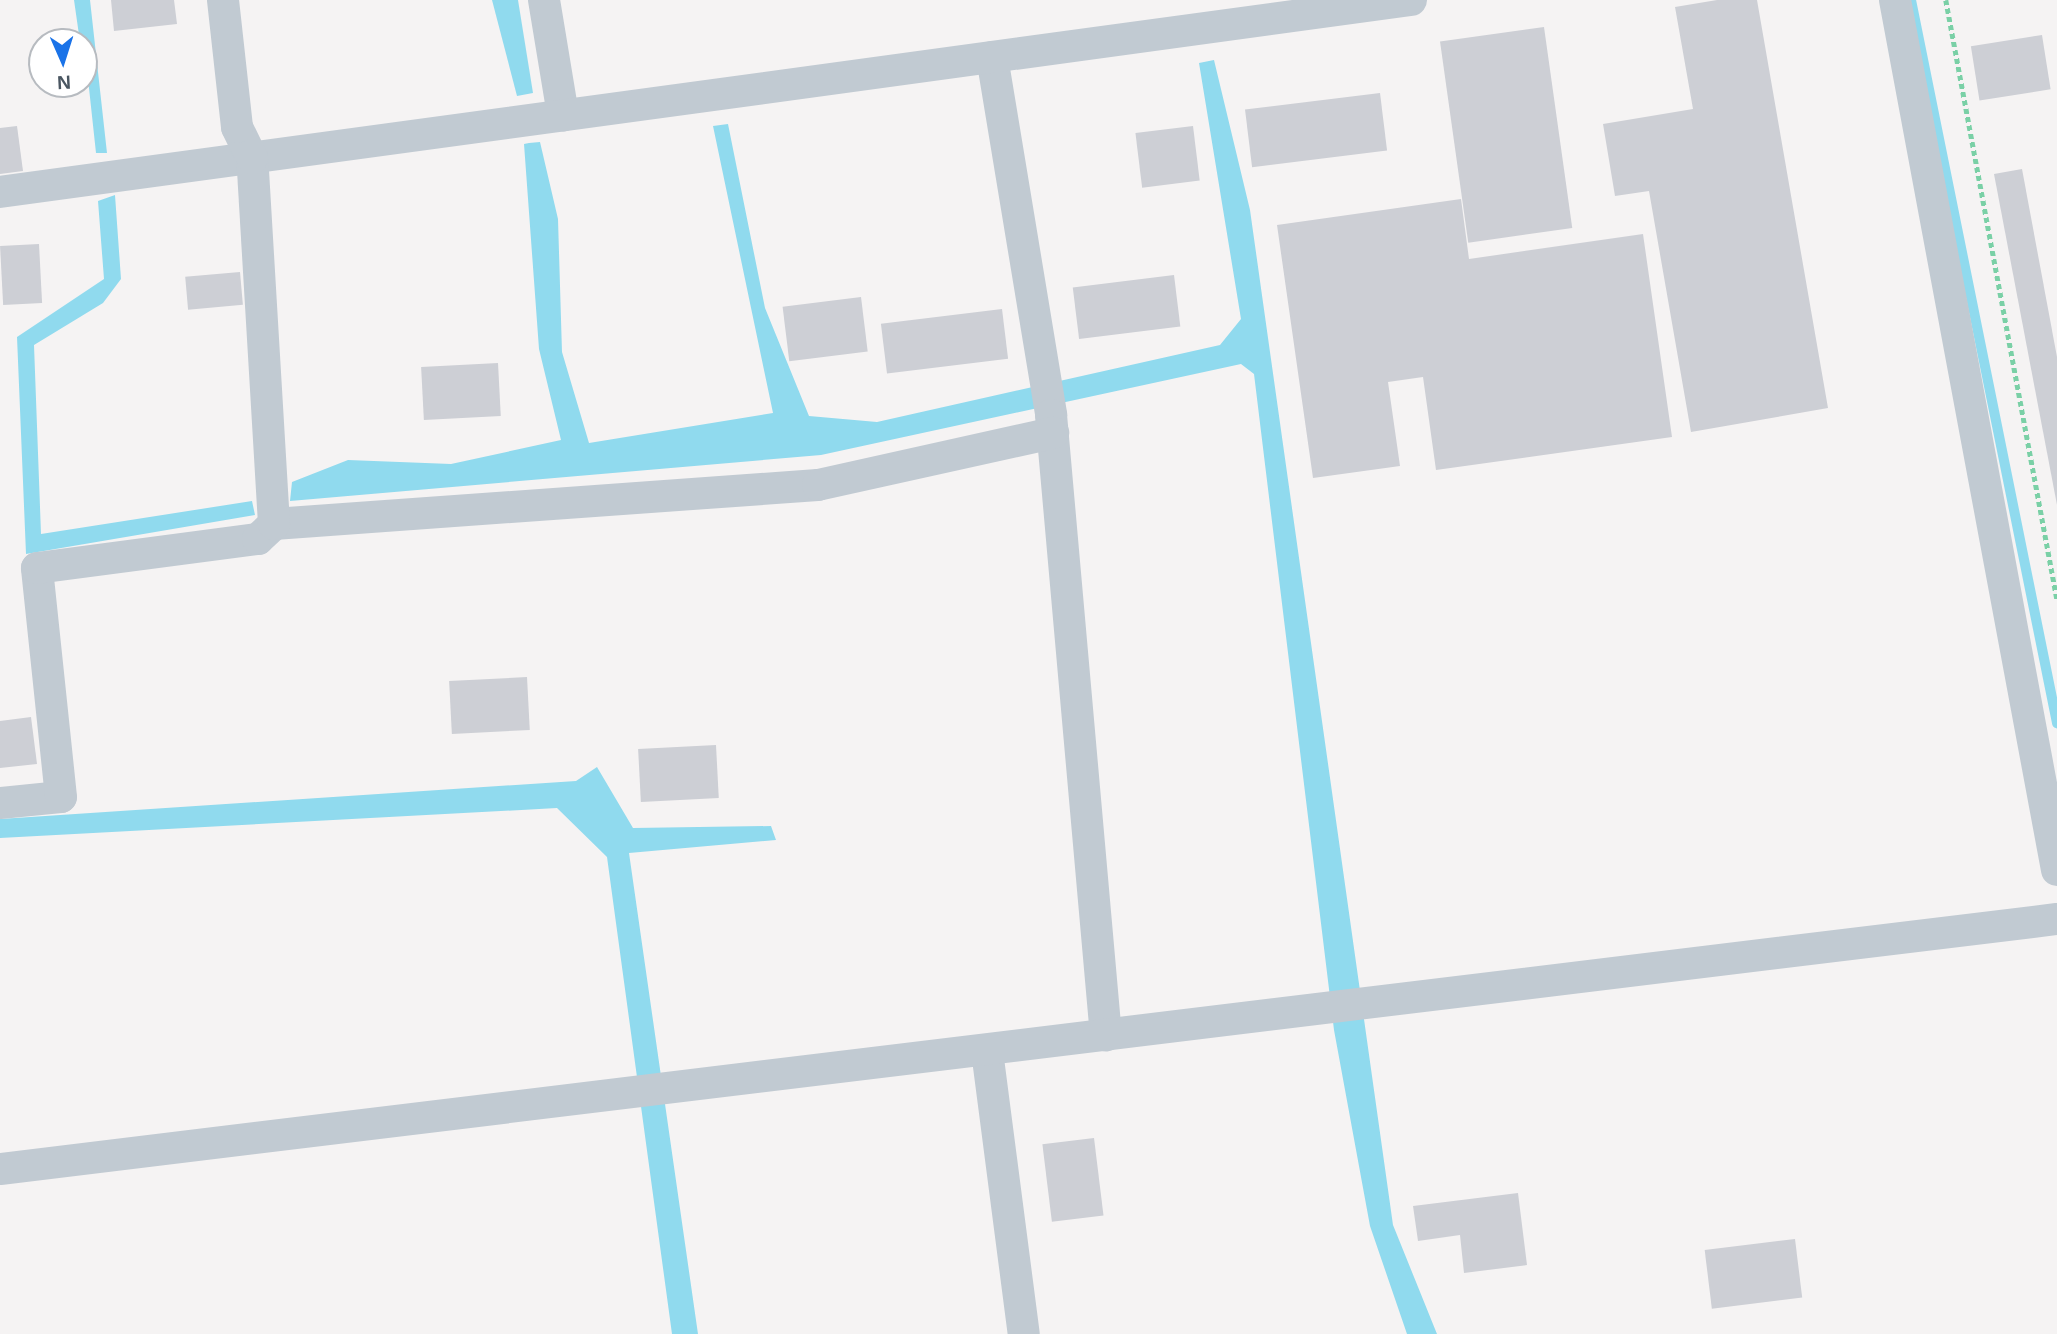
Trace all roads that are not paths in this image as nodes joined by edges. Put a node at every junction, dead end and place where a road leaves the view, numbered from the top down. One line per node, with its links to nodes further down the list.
1 (223, 0): 7 (street)
2 (544, 0): 6 (street)
3 (1895, 0): 12 (street)
4 (1402, 1): 5 (street)
5 (992, 57): 6 (street); 9 (street)
6 (563, 115): 7 (street)
7 (252, 158): 8 (street); 10 (street)
8 (0, 192)
9 (1052, 424): 10 (street); 14 (street)
10 (274, 524): 11 (street)
11 (0, 803)
12 (2057, 870)
13 (2057, 919): 14 (street)
14 (1106, 1036): 15 (street)
15 (987, 1051): 16 (street); 17 (street)
16 (0, 1169)
17 (1024, 1334)

